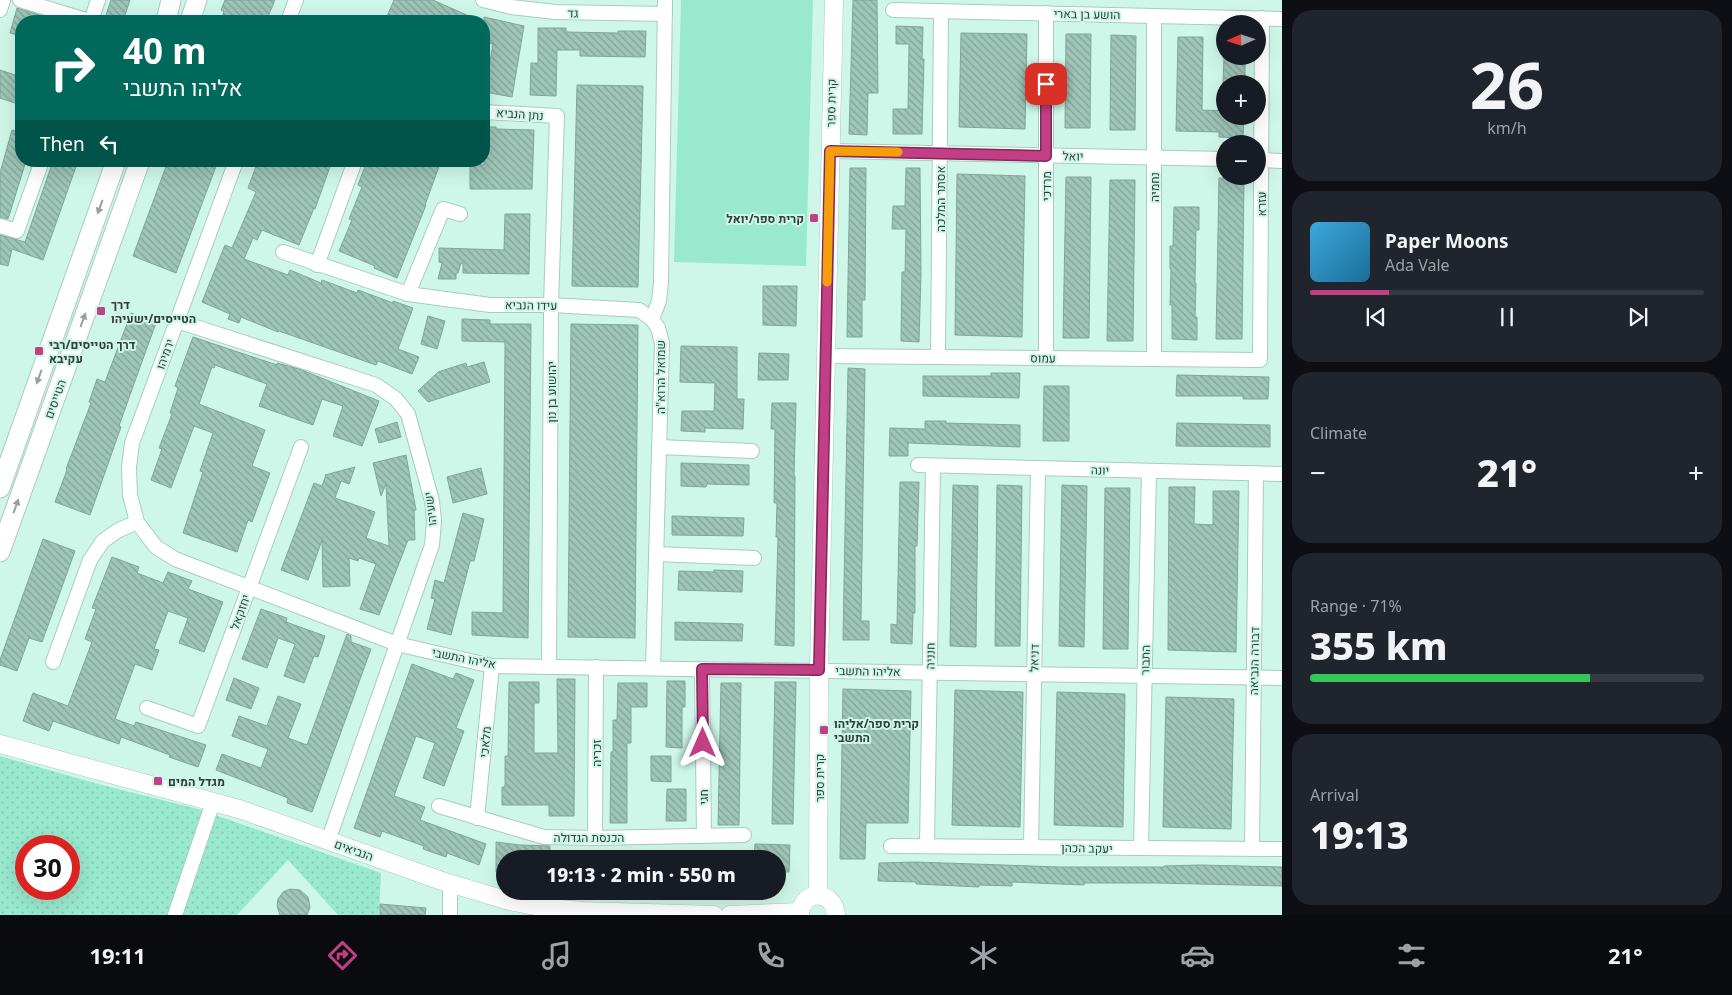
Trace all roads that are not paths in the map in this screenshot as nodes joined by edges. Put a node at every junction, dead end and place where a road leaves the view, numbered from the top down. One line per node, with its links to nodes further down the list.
1 (3, 0): 10 (street)
2 (20, 0): 14 (street)
3 (98, 0): 15 (street)
4 (171, 0): 16 (main road)
5 (197, 0): 17 (main road)
6 (296, 0): 18 (street)
7 (483, 0): 9 (street, גד)
8 (834, 0): 27 (street, קרית ספר)
9 (665, 7): 46 (street)
10 (0, 10)
11 (893, 10): 12 (street, הושע בן בארי)
12 (942, 11): 13 (street, הושע בן בארי); 28 (street, אסתר המלכה)
13 (1046, 13): 19 (street, הושע בן בארי); 29 (street, מרדכי)
14 (70, 15)
15 (92, 15)
16 (167, 15)
17 (192, 15)
18 (290, 15)
19 (1154, 16): 20 (street, הושע בן בארי); 30 (street, נחמיה)
20 (1216, 17)
21 (1266, 18): 22 (street, הושע בן בארי)
22 (1282, 18)
23 (1261, 65): 26 (street, עזרא)
24 (490, 112): 25 (street, נתן הנביא)
25 (557, 116): 45 (street, יהושוע בן נון)
26 (1260, 135)
27 (830, 151): 28 (street, יואל); 48 (street, קרית ספר)
28 (940, 153): 29 (street, יואל); 49 (street, אסתר המלכה)
29 (1046, 156): 30 (street, יואל); 50 (street, מרדכי)
30 (1154, 158): 31 (street, יואל); 51 (street, נחמיה)
31 (1216, 160)
32 (1266, 160): 33 (street)
33 (1282, 161)
34 (40, 167): 41 (street)
35 (114, 167): 62 (main road, הטייסים, one-way to 62)
36 (138, 167): 64 (main road, הטייסים, one-way to 36)
37 (234, 167): 47 (street, ירמיהו)
38 (352, 167): 43 (street)
39 (1260, 185): 52 (street, עזרא)
40 (460, 214): 44 (street)
41 (0, 226)
42 (282, 252): 43 (street, עידו הנביא)
43 (318, 265): 44 (street, עידו הנביא)
44 (408, 294): 45 (street, עידו הנביא)
45 (551, 305): 46 (street, עידו הנביא); 71 (street, יהושוע בן נון)
46 (652, 319): 54 (street, שמואל הרוא"ה)
47 (177, 321): 63 (street, ירמיהו); 68 (street, ישעיהו)
48 (826, 356): 49 (street, עמוס); 75 (street, קרית ספר)
49 (938, 357): 50 (street, עמוס)
50 (1046, 358): 51 (street, עמוס)
51 (1154, 359): 52 (street, עמוס)
52 (1260, 360)
53 (301, 447): 67 (street, יחזקאל)
54 (659, 448): 55 (street); 65 (street, שמואל הרוא"ה)
55 (752, 451)
56 (918, 465): 57 (street, יונה)
57 (933, 466): 58 (street, יונה); 76 (street, חנניה)
58 (1038, 468): 59 (street, יונה); 77 (street, דניאל)
59 (1149, 471): 60 (street, יונה); 78 (street, התבור)
60 (1256, 474): 61 (street, יונה); 79 (street, דבורה הנביאה)
61 (1282, 474)
62 (0, 488)
63 (137, 522): 67 (street, ירמיהו); 69 (street)
64 (0, 552)
65 (656, 554): 66 (street); 73 (street, שמואל הרוא"ה)
66 (754, 558)
67 (249, 588): 68 (street, ירמיהו); 81 (street, יחזקאל)
68 (397, 644): 70 (street, אליהו התשבי); 89 (street, ישעיהו)
69 (53, 662)
70 (492, 666): 71 (street, אליהו התשבי); 85 (street, מלאכי)
71 (550, 667): 72 (street, אליהו התשבי)
72 (596, 668): 73 (street, אליהו התשבי); 88 (street, זכריה)
73 (653, 668): 74 (street, אליהו התשבי)
74 (702, 669): 75 (street, אליהו התשבי); 86 (street, חגי)
75 (819, 670): 76 (street, אליהו התשבי); 97 (street, קרית ספר)
76 (930, 672): 77 (street, אליהו התשבי); 91 (street, חנניה)
77 (1034, 673): 78 (street, אליהו התשבי); 92 (street, דניאל)
78 (1145, 675): 79 (street, אליהו התשבי); 93 (street, התבור)
79 (1254, 676): 80 (street, אליהו התשבי); 94 (street, דבורה הנביאה)
80 (1282, 678)
81 (146, 708)
82 (0, 744): 83 (street, הנביאים)
83 (213, 802): 89 (street, הנביאים); 100 (street)
84 (439, 806): 85 (street, הכנסת הגדולה)
85 (477, 818): 88 (street, הכנסת הגדולה)
86 (704, 836): 87 (street, הכנסת הגדולה); 88 (street, הכנסת הגדולה)
87 (744, 836)
88 (595, 838)
89 (328, 841): 96 (street, הנביאים)
90 (891, 846): 91 (street, יעקב הכהן)
91 (927, 846): 92 (street, יעקב הכהן)
92 (1031, 847): 93 (street, יעקב הכהן)
93 (1142, 848): 94 (street, יעקב הכהן)
94 (1252, 849): 95 (street, יעקב הכהן)
95 (1282, 850)
96 (450, 884): 98 (street, הנביאים); 101 (street)
97 (818, 895): 99 (street); 104 (street)
98 (623, 914): 102 (street, הנביאים)
99 (800, 914): 103 (street)
100 (175, 915)
101 (450, 915)
102 (714, 915)
103 (730, 915)
104 (837, 915)

